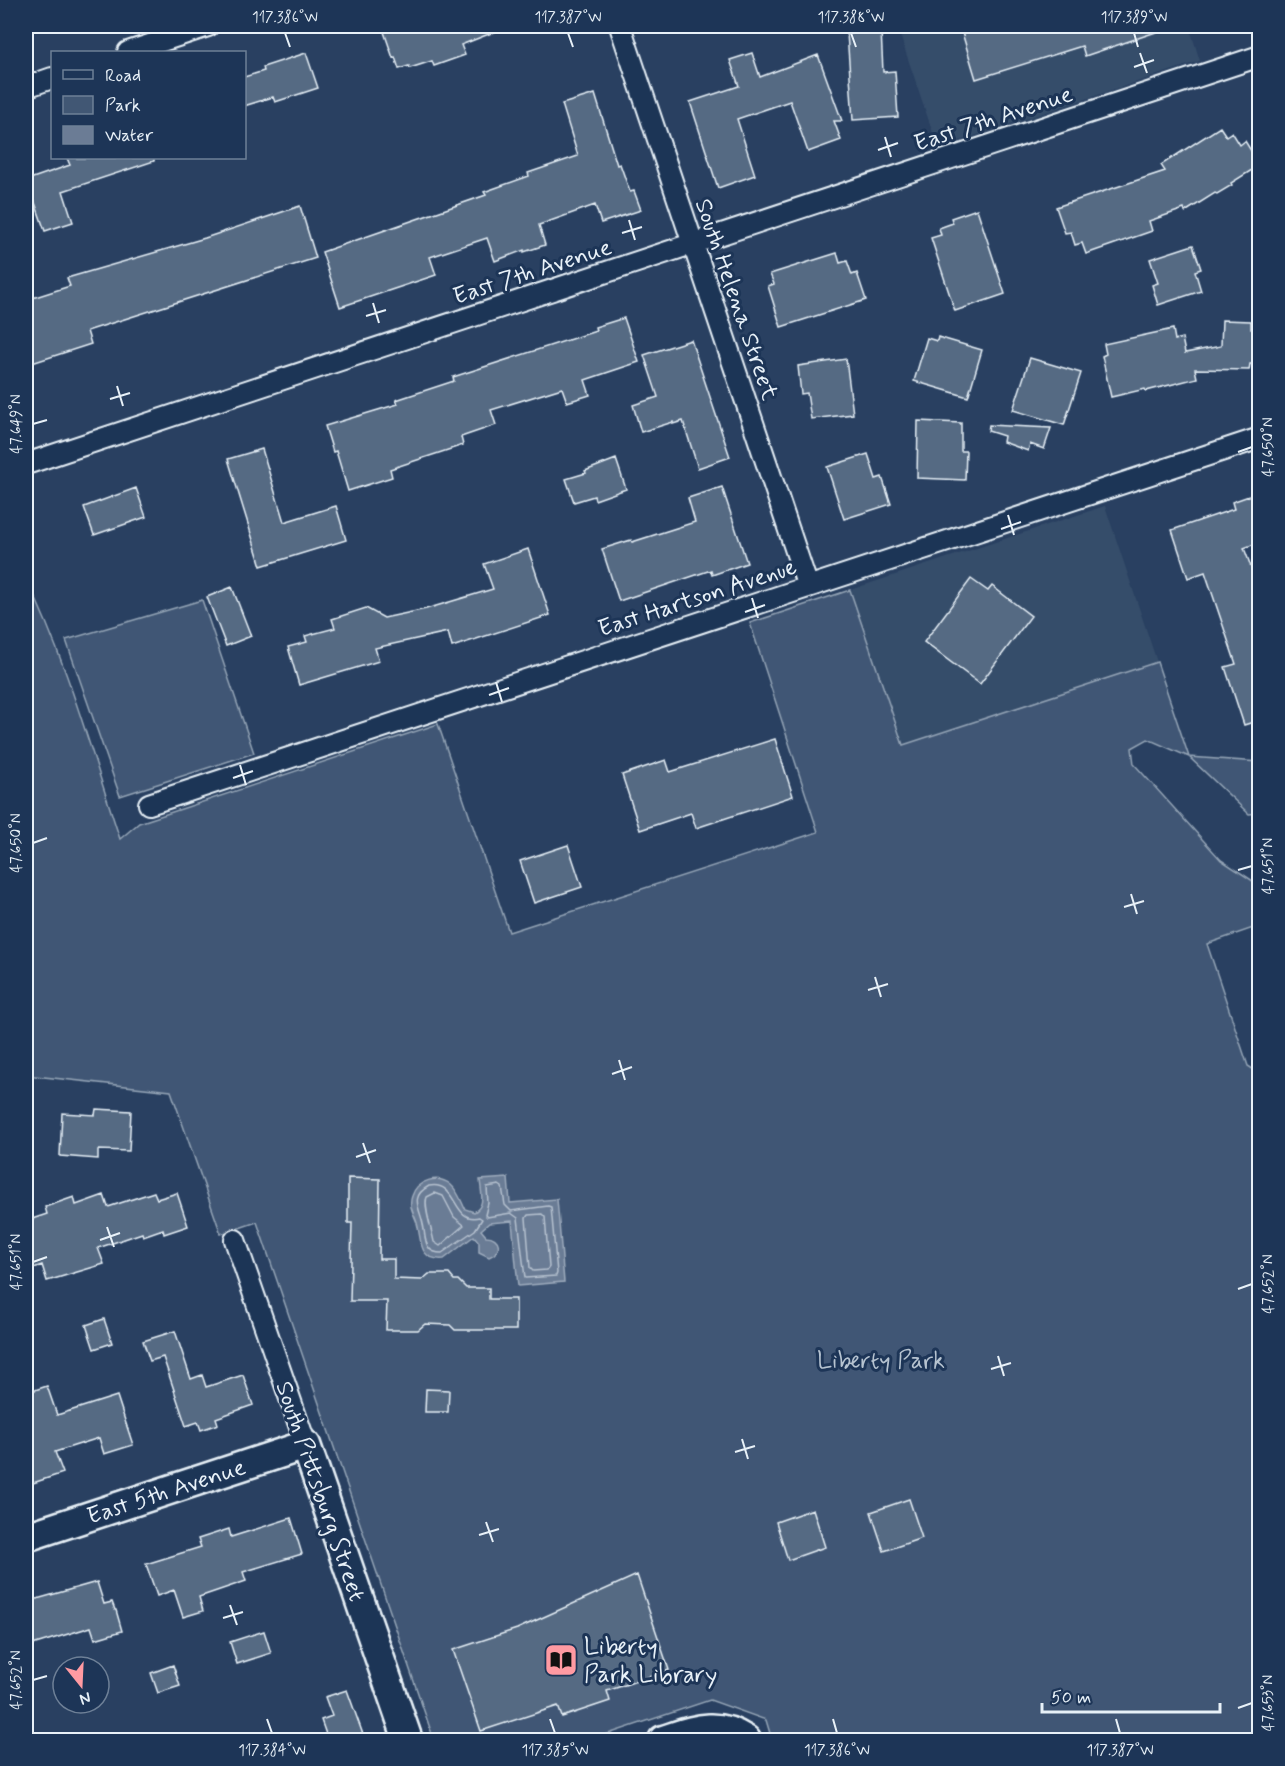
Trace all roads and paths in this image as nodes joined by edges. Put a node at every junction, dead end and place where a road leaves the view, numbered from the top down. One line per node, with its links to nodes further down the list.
1 (208, 26): 3 (street)
2 (620, 26): 7 (street, South Helena Street)
3 (131, 51)
4 (1260, 56): 7 (street, East 7th Avenue)
5 (51, 78): 6 (street)
6 (26, 87)
7 (692, 245): 9 (street, East 7th Avenue); 10 (street, South Helena Street)
8 (1260, 438): 10 (street, East Hartson Avenue)
9 (26, 464)
10 (808, 587): 11 (street, East Hartson Avenue)
11 (149, 804)
12 (235, 1240): 13 (street, South Pittsburg Street)
13 (306, 1445): 14 (street, East 5th Avenue); 16 (street, South Pittsburg Street)
14 (26, 1537)
15 (739, 1736): 17 (street)
16 (408, 1740)
17 (663, 1740)

